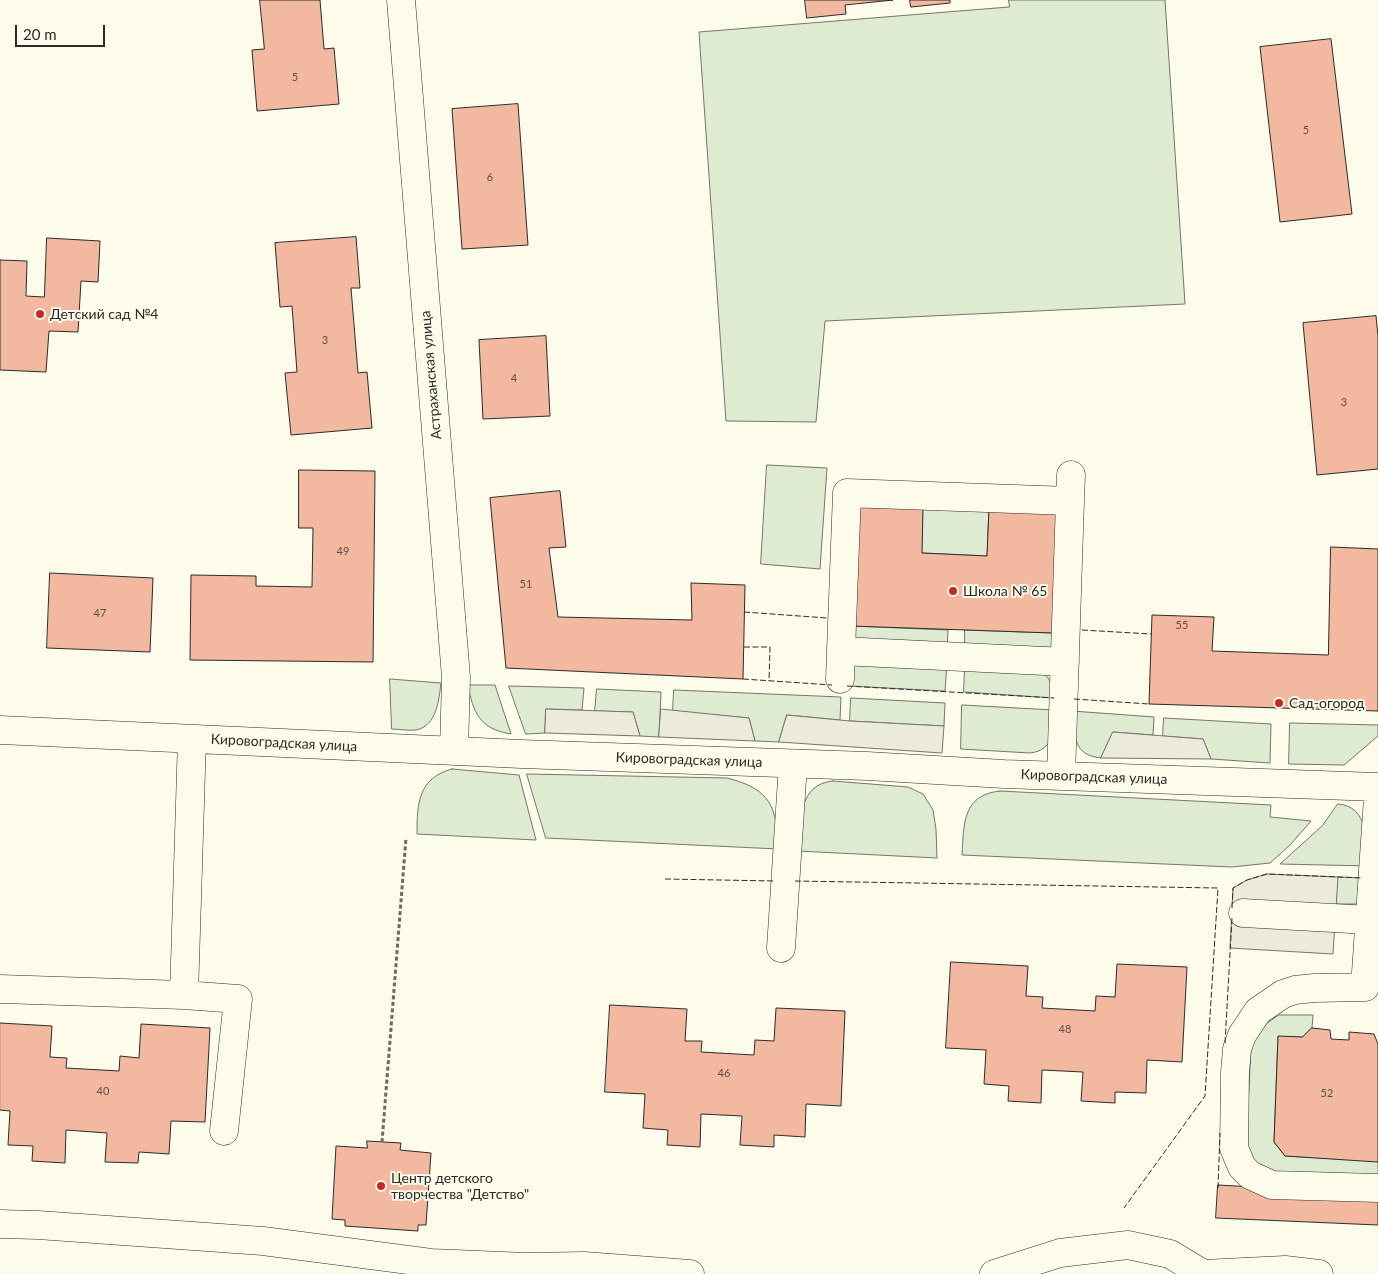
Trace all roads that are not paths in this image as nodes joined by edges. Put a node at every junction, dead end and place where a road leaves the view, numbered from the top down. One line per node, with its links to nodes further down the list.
1 (401, 0): 7 (street, Астраханская улица)
2 (841, 651): 3 (street); 3 (street); 4 (street)
3 (1065, 662): 9 (street)
4 (840, 678)
5 (0, 730): 6 (street, Кировоградская улица)
6 (192, 739): 7 (street, Кировоградская улица); 16 (street)
7 (454, 751): 8 (street, Кировоградская улица)
8 (793, 764): 9 (street, Кировоградская улица); 14 (street)
9 (1061, 776): 10 (street, Кировоградская улица)
10 (1378, 787)
11 (1378, 798): 13 (street)
12 (1243, 913): 13 (street)
13 (1369, 920): 18 (street)
14 (780, 948)
15 (0, 989): 16 (street)
16 (184, 995): 17 (street)
17 (224, 1131)
18 (1378, 1188)
19 (0, 1224): 20 (street)
20 (690, 1274)
21 (994, 1274): 22 (street)
22 (1319, 1274)

